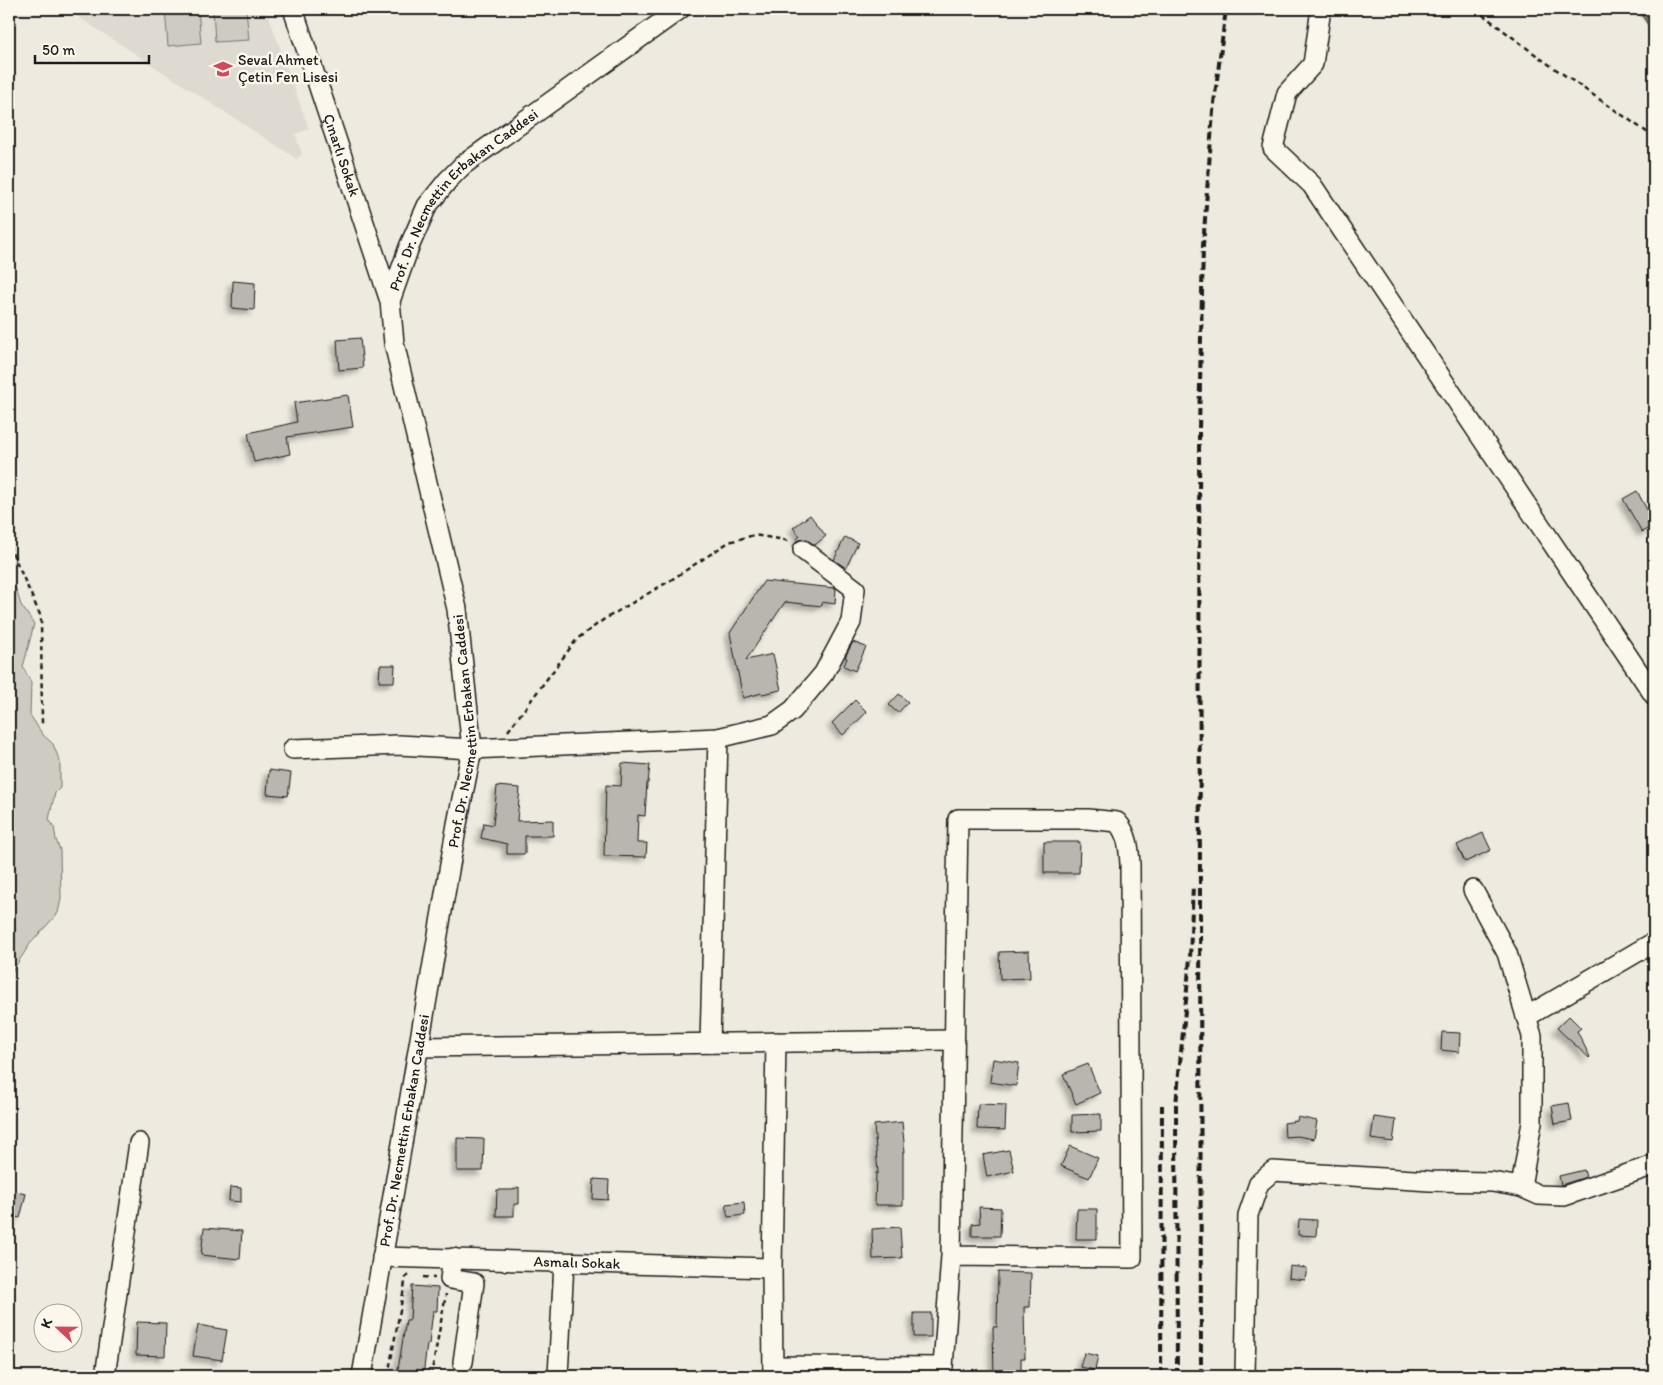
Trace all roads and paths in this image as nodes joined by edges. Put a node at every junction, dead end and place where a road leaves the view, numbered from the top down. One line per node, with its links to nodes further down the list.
1 (293, 9): 6 (street, Çınarlı Sokak)
2 (1321, 9): 9 (street)
3 (1475, 9): 5 (path)
4 (669, 12): 6 (street, Prof. Dr. Necmettin Erbakan Caddesi)
5 (1654, 136)
6 (390, 301): 15 (street, Prof. Dr. Necmettin Erbakan Caddesi)
7 (9, 545): 11 (path)
8 (803, 550): 12 (street); 13 (path)
9 (1648, 677): 10 (street)
10 (1654, 695)
11 (42, 725)
12 (718, 738): 13 (street); 21 (street)
13 (496, 748): 15 (street)
14 (293, 749): 15 (street)
15 (472, 749): 22 (street, Prof. Dr. Necmettin Erbakan Caddesi)
16 (1473, 890): 18 (street)
17 (1651, 944): 18 (street)
18 (1526, 1017): 25 (street)
19 (954, 1040): 20 (street); 26 (street); 26 (street)
20 (776, 1042): 21 (street); 30 (street)
21 (710, 1043): 22 (street)
22 (419, 1046): 27 (street, Prof. Dr. Necmettin Erbakan Caddesi)
23 (140, 1144): 35 (street)
24 (1654, 1165): 25 (street)
25 (1521, 1187): 40 (street)
26 (951, 1256): 34 (street)
27 (382, 1257): 28 (street, Asmalı Sokak); 36 (street, Prof. Dr. Necmettin Erbakan Caddesi)
28 (453, 1258): 29 (street, Asmalı Sokak); 33 (street)
29 (564, 1263): 30 (street, Asmalı Sokak); 39 (street)
30 (772, 1268): 34 (street)
31 (442, 1279): 37 (path)
32 (447, 1290): 38 (path)
33 (463, 1362)
34 (773, 1371)
35 (105, 1376)
36 (362, 1376)
37 (388, 1376)
38 (431, 1376)
39 (558, 1376)
40 (1245, 1376)

